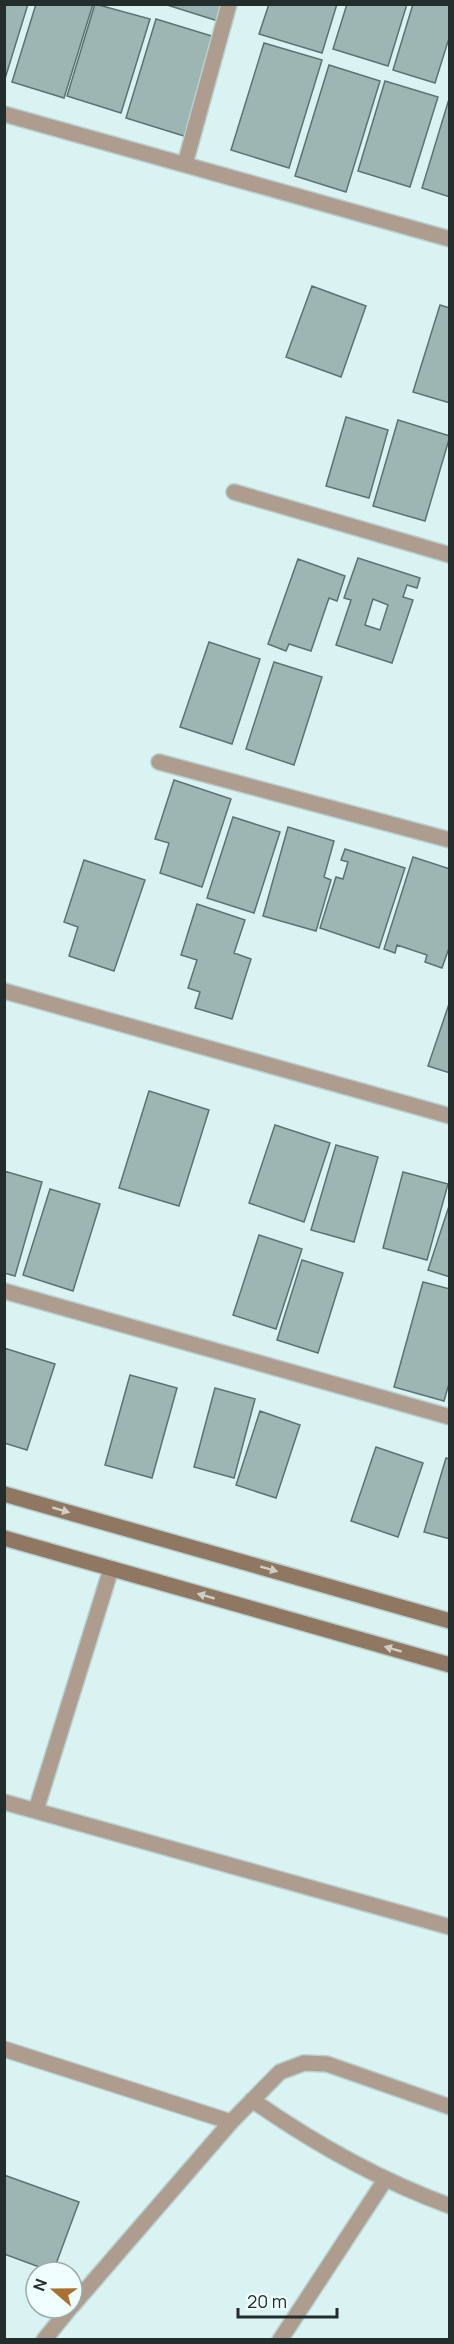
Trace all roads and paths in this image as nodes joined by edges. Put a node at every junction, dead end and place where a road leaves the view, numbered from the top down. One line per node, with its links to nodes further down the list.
1 (229, 4): 3 (street)
2 (4, 114): 3 (street)
3 (185, 164): 4 (street)
4 (450, 239)
5 (234, 492): 6 (street)
6 (450, 555)
7 (159, 762): 8 (street)
8 (450, 840)
9 (4, 991): 10 (street)
10 (450, 1116)
11 (4, 1291): 12 (street)
12 (450, 1417)
13 (4, 1494): 16 (street, one-way to 16)
14 (4, 1538): 15 (street)
15 (111, 1569): 17 (street, one-way to 15); 19 (street)
16 (450, 1620)
17 (450, 1665)
18 (4, 1802): 19 (street)
19 (36, 1810): 20 (street)
20 (450, 1927)
21 (4, 2049): 24 (street)
22 (252, 2100): 23 (street); 24 (street); 25 (street)
23 (450, 2107)
24 (231, 2122): 27 (street)
25 (386, 2180): 26 (street); 30 (street)
26 (450, 2206)
27 (84, 2292)
28 (60, 2320): 29 (street)
29 (44, 2340)
30 (280, 2340)

